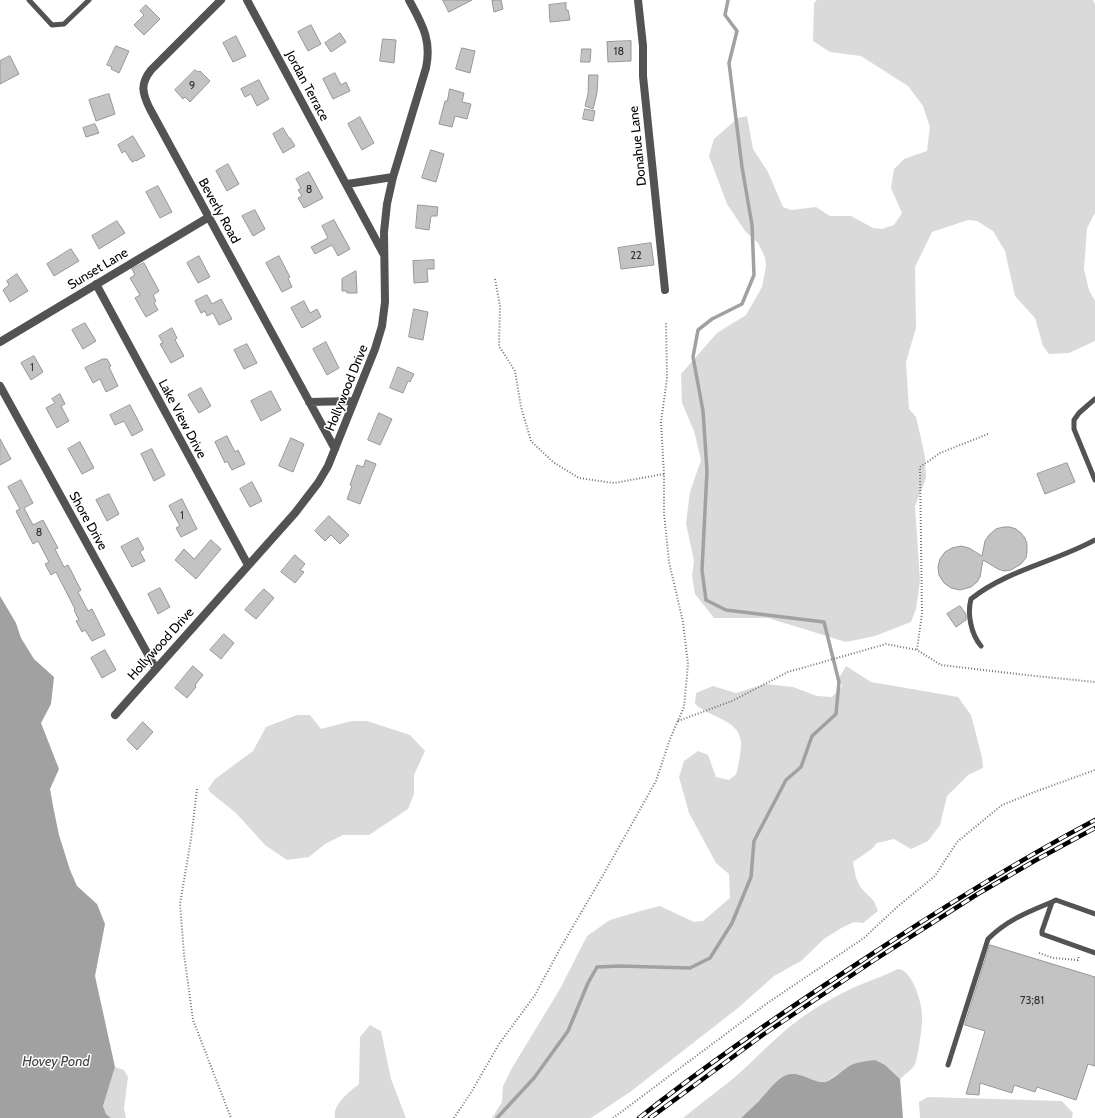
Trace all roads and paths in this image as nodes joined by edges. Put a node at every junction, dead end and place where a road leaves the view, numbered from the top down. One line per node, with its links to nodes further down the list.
1 (29, 0): 2 (lane)
2 (89, 0)
3 (221, 0): 9 (street, Beverly Road)
4 (247, 0): 8 (street, Jordan Terrace)
5 (409, 0): 7 (street, Hollywood Drive)
6 (638, 0): 13 (street, Donahue Lane)
7 (393, 177): 8 (street); 10 (street, Hollywood Drive)
8 (346, 184): 10 (street, Jordan Terrace)
9 (209, 217): 12 (street, Sunset Lane); 19 (street, Beverly Road)
10 (384, 255): 18 (street, Hollywood Drive)
11 (495, 279): 22 (path)
12 (96, 284): 15 (street, Sunset Lane); 25 (street, Lake View Drive)
13 (665, 290)
14 (666, 323): 22 (path)
15 (0, 342)
16 (0, 386): 28 (street, Shore Drive)
17 (1095, 399): 23 (lane)
18 (354, 401): 19 (street); 21 (street, Hollywood Drive)
19 (309, 402): 21 (street, Beverly Road)
20 (988, 434): 27 (path)
21 (335, 449): 25 (street, Hollywood Drive)
22 (664, 474): 31 (path)
23 (1095, 480)
24 (1095, 540): 26 (lane)
25 (248, 565): 28 (street, Hollywood Drive)
26 (981, 646)
27 (917, 650): 29 (path); 31 (path)
28 (156, 669): 30 (street, Hollywood Drive)
29 (1095, 682)
30 (115, 715)
31 (678, 721): 41 (path)
32 (1095, 770): 42 (path)
33 (197, 789): 40 (path)
34 (1052, 902): 35 (lane); 36 (lane); 39 (lane)
35 (1095, 914)
36 (1082, 948): 37 (path); 38 (lane)
37 (1039, 953)
38 (1095, 953)
39 (948, 1065)
40 (231, 1118)
41 (454, 1118)
42 (613, 1118)

